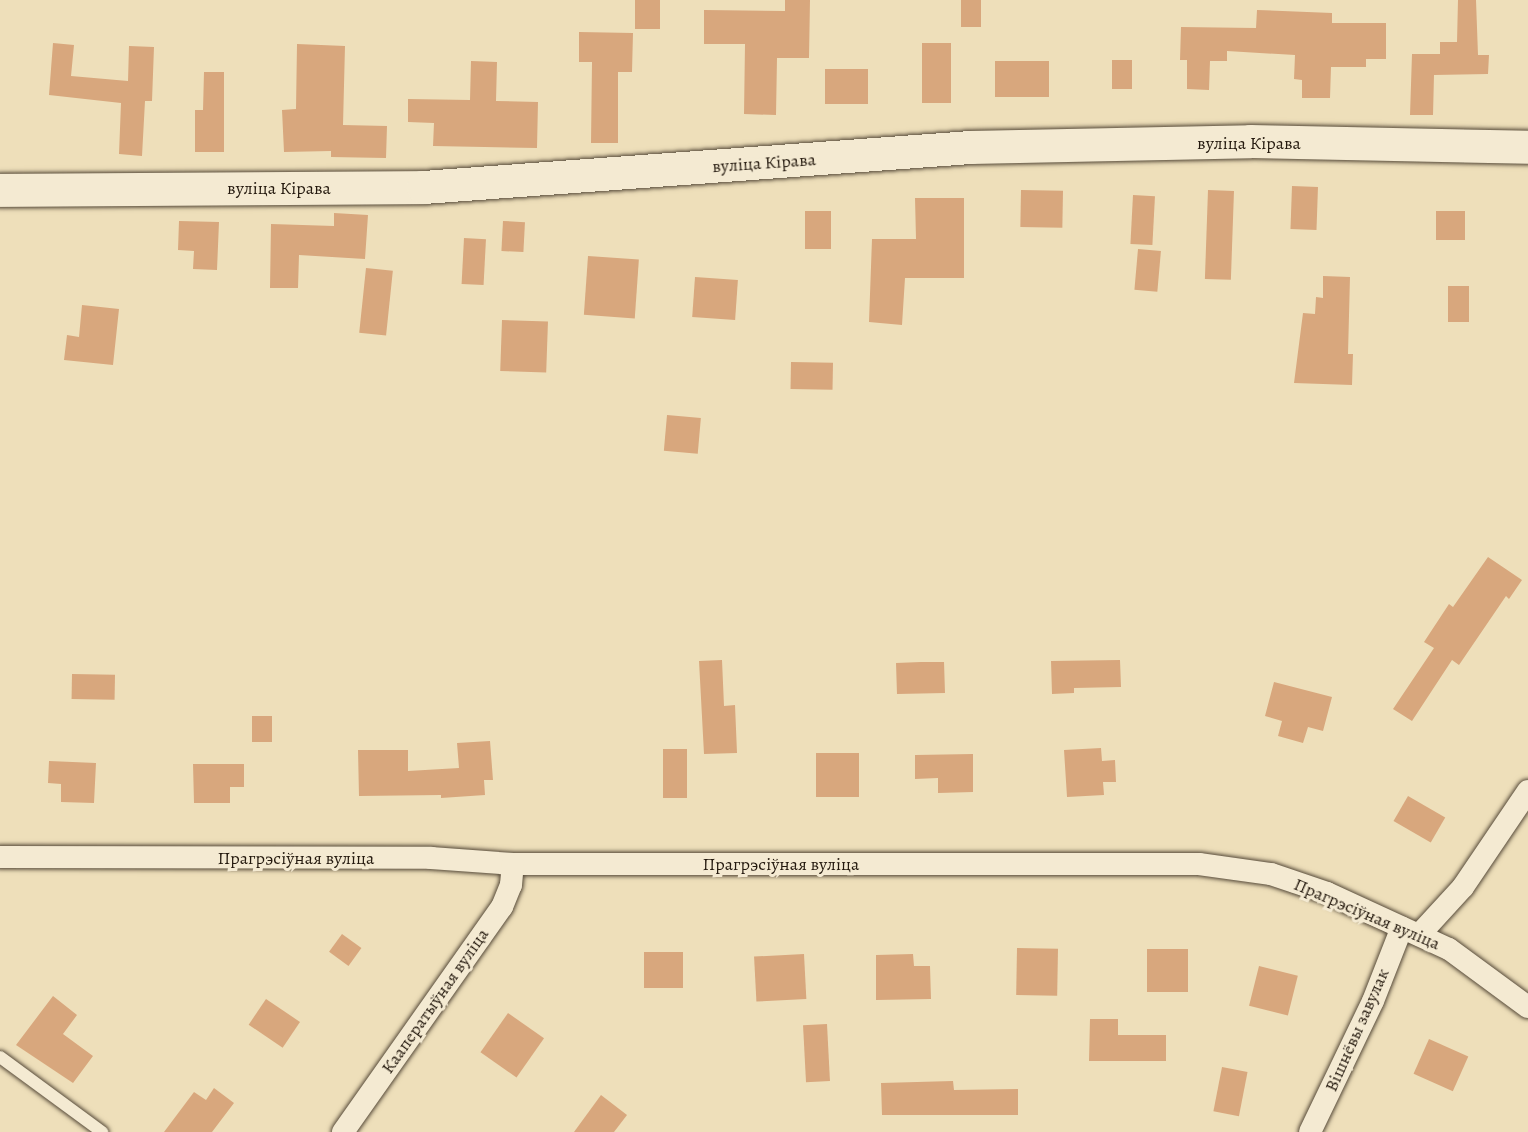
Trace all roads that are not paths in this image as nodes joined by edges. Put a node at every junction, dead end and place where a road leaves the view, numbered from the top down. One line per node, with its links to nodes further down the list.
1 (1528, 147): 2 (street, вуліца Кірава)
2 (0, 190)
3 (1528, 791): 6 (street)
4 (0, 857): 5 (street, Прагрэсіўная вуліца)
5 (513, 864): 6 (street, Прагрэсіўная вуліца); 10 (street, Кааператыўная вуліца)
6 (1410, 931): 7 (street, Прагрэсіўная вуліца); 11 (street, Вішнёвы завулак)
7 (1528, 1007)
8 (0, 1057): 9 (lane)
9 (102, 1132)
10 (343, 1132)
11 (1310, 1132)

